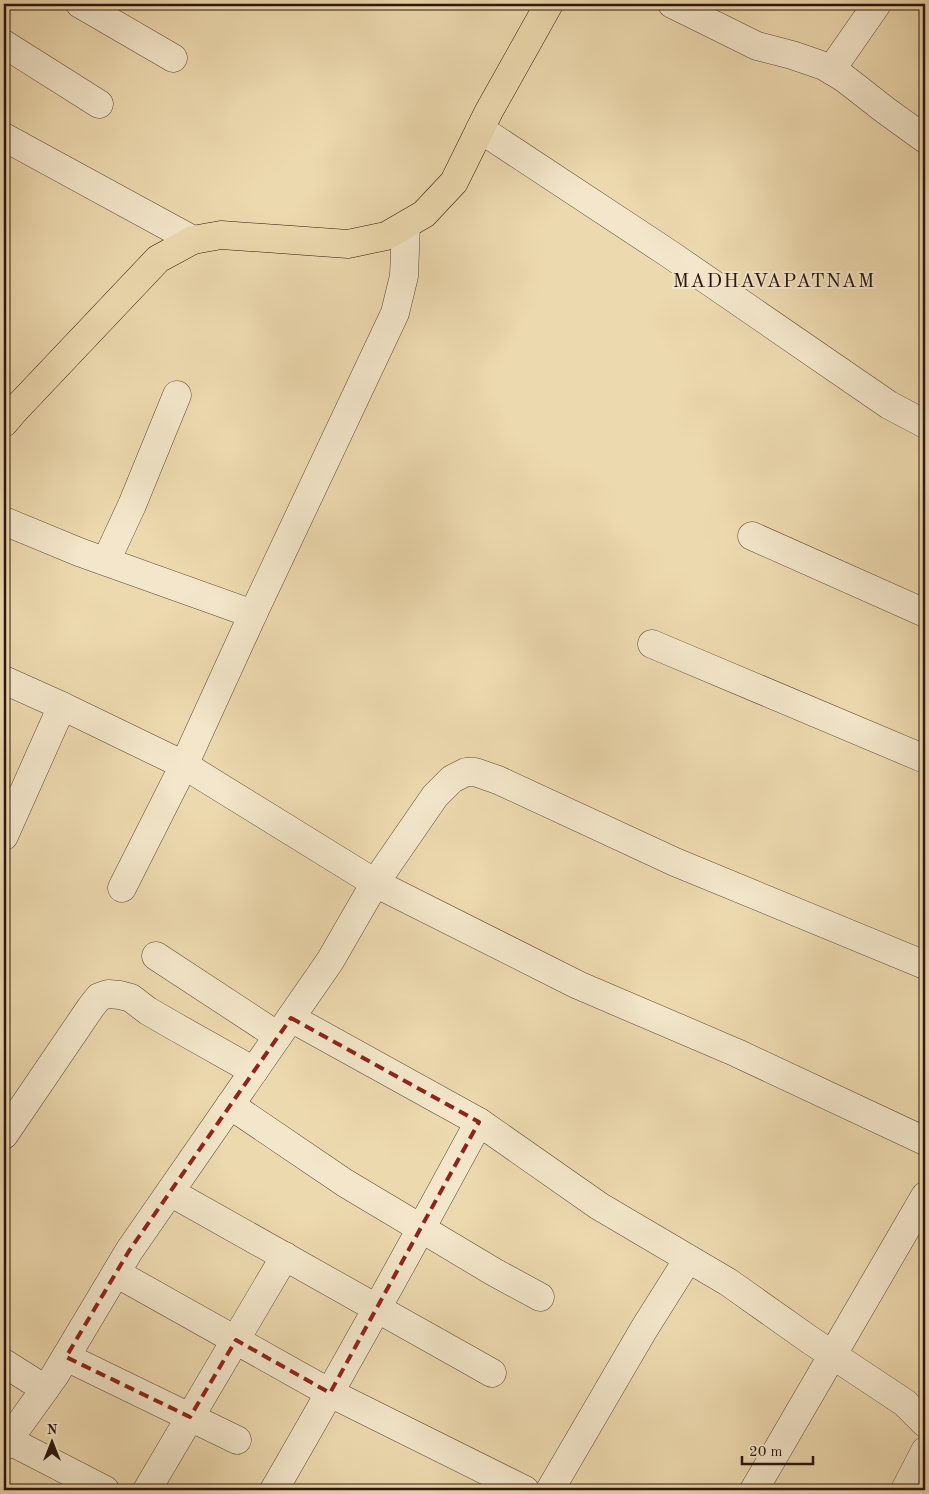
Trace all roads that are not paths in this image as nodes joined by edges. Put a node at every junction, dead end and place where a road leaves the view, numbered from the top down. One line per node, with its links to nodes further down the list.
1 (80, 4): 6 (street)
2 (549, 4): 9 (main road)
3 (672, 4): 7 (street)
4 (877, 4): 7 (street)
5 (4, 44): 8 (street)
6 (173, 58)
7 (830, 70): 11 (street)
8 (99, 104)
9 (480, 129): 12 (main road); 16 (street)
10 (4, 137): 13 (street)
11 (925, 139)
12 (406, 224): 13 (main road); 21 (street)
13 (193, 240): 15 (main road)
14 (177, 395): 19 (street)
15 (7, 411)
16 (925, 424)
17 (4, 521): 19 (street)
18 (752, 536): 20 (street)
19 (106, 562): 21 (street)
20 (925, 613)
21 (253, 614): 26 (street)
22 (652, 644): 25 (street)
23 (4, 680): 24 (street)
24 (62, 706): 26 (street); 27 (street)
25 (925, 760)
26 (184, 764): 28 (street); 29 (street)
27 (4, 836)
28 (375, 883): 31 (street); 32 (street); 37 (street)
29 (122, 888)
30 (156, 956): 32 (street)
31 (925, 965)
32 (284, 1027): 33 (street); 35 (street)
33 (254, 1071): 34 (street); 36 (street)
34 (230, 1105): 38 (street); 40 (street)
35 (479, 1122): 40 (street); 42 (street)
36 (4, 1135)
37 (925, 1141)
38 (170, 1192): 41 (street); 43 (street)
39 (925, 1196): 47 (street)
40 (422, 1228): 44 (street); 45 (street)
41 (285, 1256): 45 (street); 46 (street)
42 (688, 1259): 47 (street); 62 (street)
43 (116, 1273): 46 (street); 48 (street)
44 (540, 1297)
45 (376, 1308): 50 (street); 52 (street)
46 (236, 1340): 52 (street); 53 (street)
47 (833, 1356): 54 (street); 63 (street)
48 (66, 1357): 51 (street); 53 (street)
49 (4, 1363): 51 (street)
50 (492, 1373)
51 (45, 1389): 56 (street)
52 (330, 1393): 60 (street); 61 (street)
53 (190, 1417): 55 (street); 59 (street)
54 (925, 1423)
55 (237, 1440)
56 (6, 1443): 58 (street)
57 (925, 1451): 64 (street)
58 (105, 1490)
59 (147, 1490)
60 (274, 1490)
61 (525, 1490)
62 (550, 1490)
63 (754, 1490)
64 (905, 1490)

